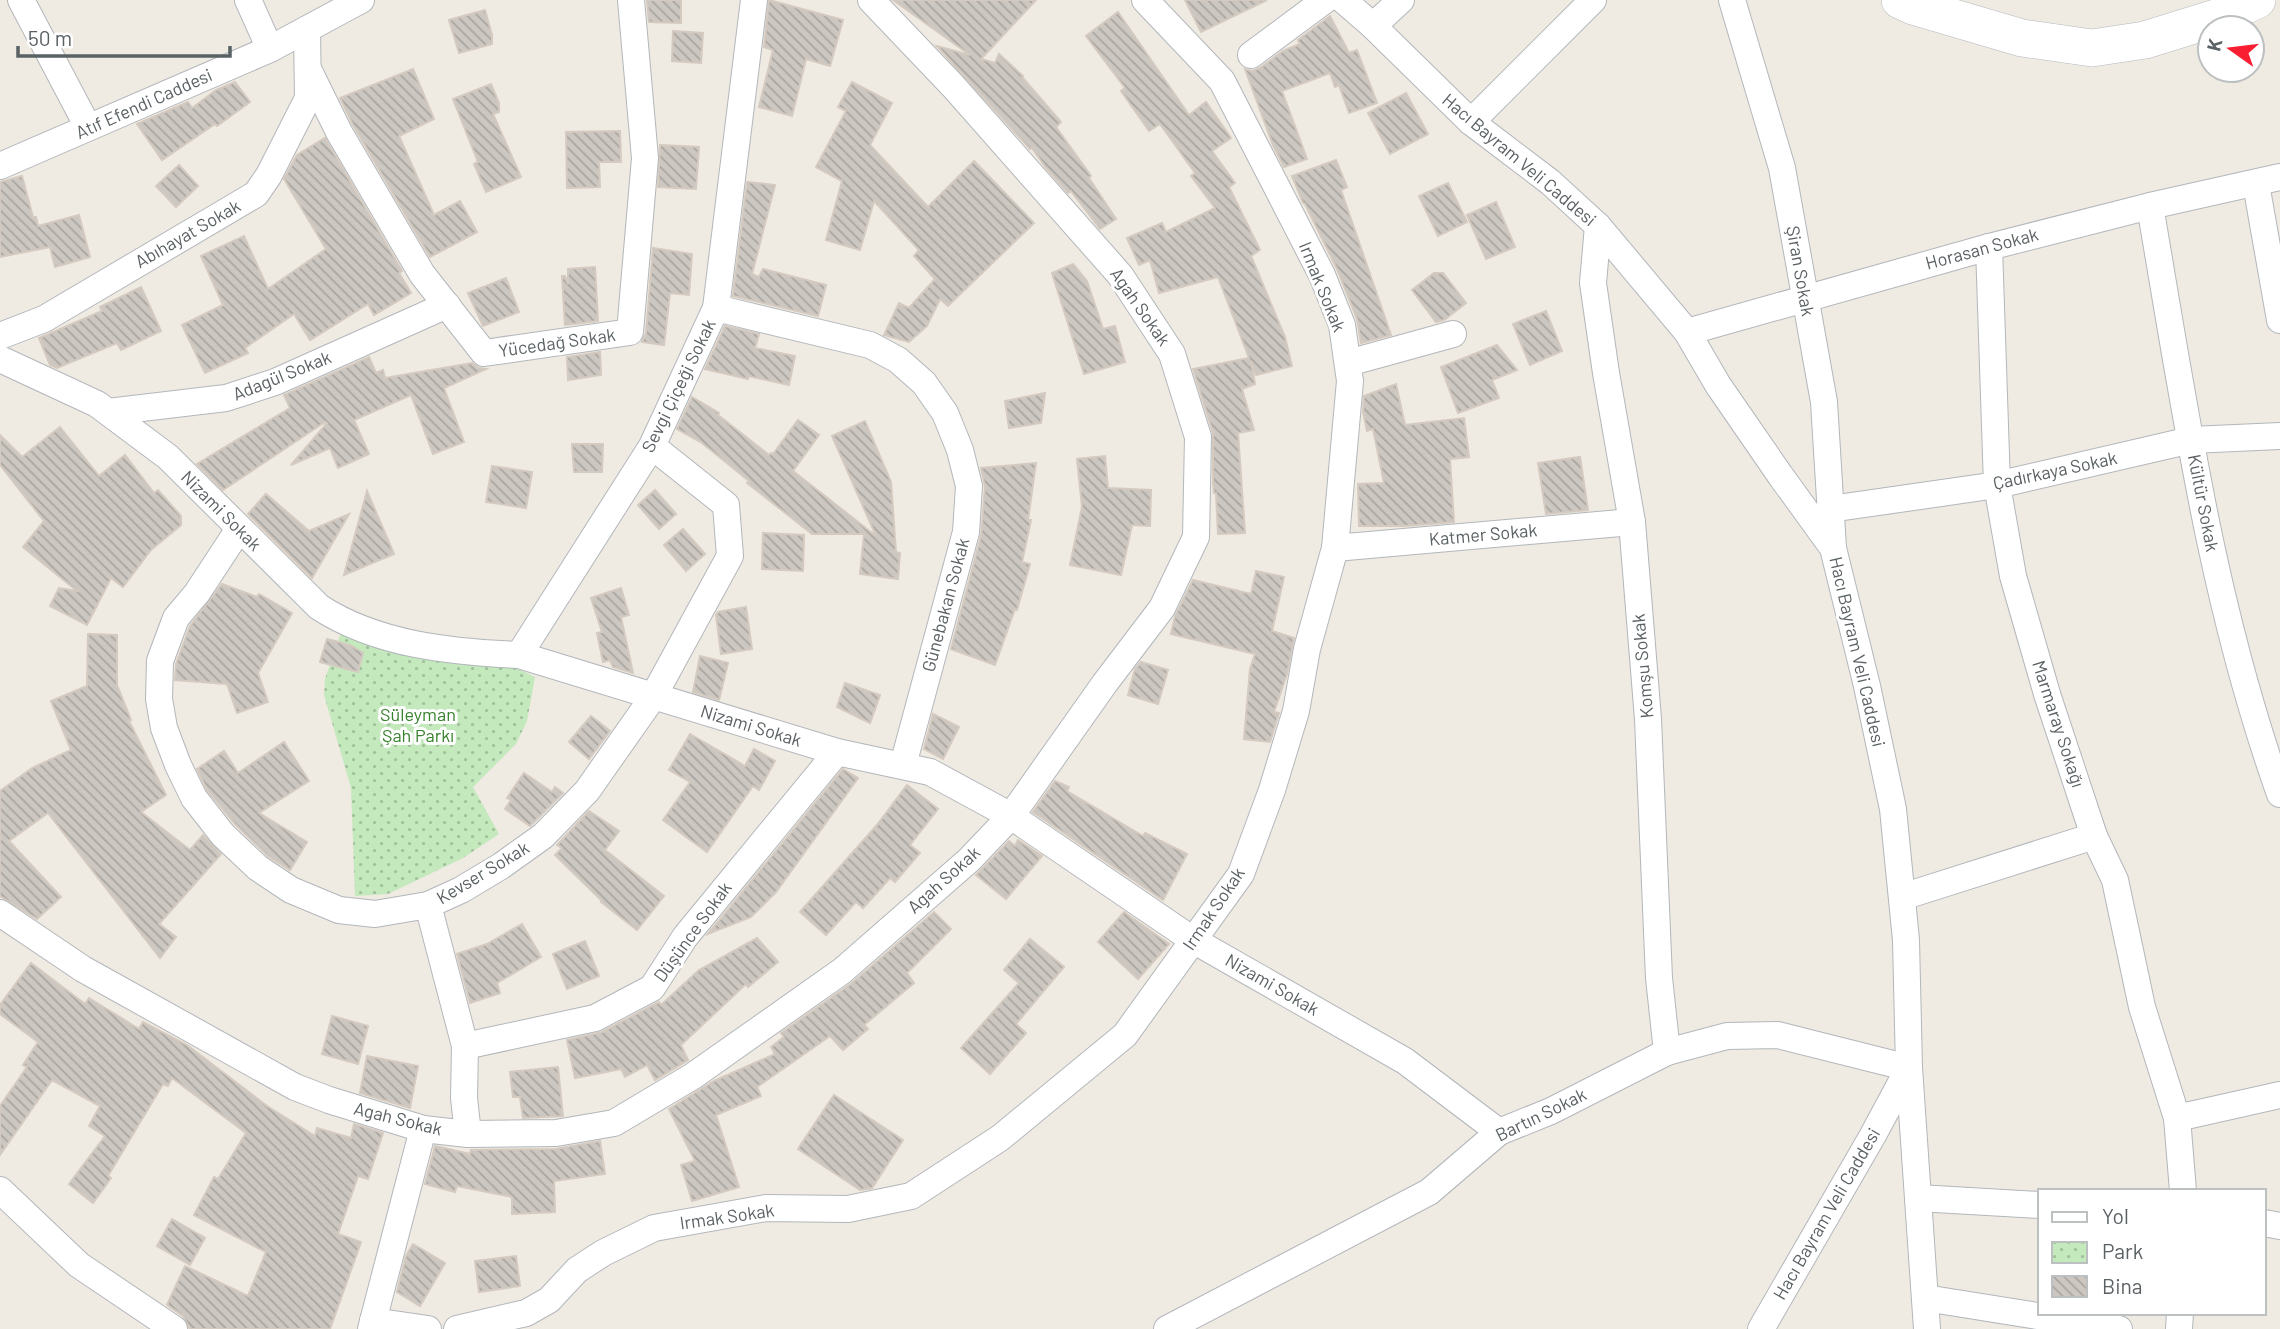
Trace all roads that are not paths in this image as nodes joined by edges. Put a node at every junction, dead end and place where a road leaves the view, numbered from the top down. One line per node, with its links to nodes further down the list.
1 (21, 0): 21 (street)
2 (248, 0): 17 (street)
3 (361, 0): 16 (street, Atıf Efendi Caddesi)
4 (631, 0): 28 (street, Yücedağ Sokak)
5 (754, 0): 29 (street, Sevgi Çiçeği Sokak)
6 (872, 0): 51 (street, Agah Sokak)
7 (1144, 0): 35 (street, Irmak Sokak)
8 (1325, 0): 18 (street)
9 (1343, 0): 15 (street, Hacı Bayram Veli Caddesi)
10 (1401, 0): 15 (street)
11 (1593, 0): 20 (street)
12 (1732, 0): 27 (street, Şiran Sokak)
13 (1900, 0): 14 (street)
14 (2257, 0)
15 (1373, 26): 20 (street, Hacı Bayram Veli Caddesi)
16 (307, 30): 17 (street, Atıf Efendi Caddesi); 19 (street, Abıhayat Sokak)
17 (270, 49): 21 (street, Atıf Efendi Caddesi)
18 (1251, 55)
19 (309, 71): 28 (street, Yücedağ Sokak); 33 (street, Abıhayat Sokak)
20 (1471, 122): 25 (street, Hacı Bayram Veli Caddesi)
21 (88, 127): 22 (street, Atıf Efendi Caddesi)
22 (0, 166)
23 (2268, 181): 24 (street, Horasan Sokak); 30 (street)
24 (2150, 206): 26 (street, Horasan Sokak); 38 (street, Kültür Sokak)
25 (1598, 226): 31 (street, Hacı Bayram Veli Caddesi); 42 (street, Komşu Sokak)
26 (1989, 247): 27 (street, Horasan Sokak); 40 (street, Marmaray Sokağı)
27 (1804, 297): 31 (street, Horasan Sokak); 41 (street, Şiran Sokak)
28 (447, 305): 36 (street, Adagül Sokak)
29 (716, 308): 39 (street, Sevgi Çiçeği Sokak); 49 (street, Günebakan Sokak)
30 (2280, 320)
31 (1687, 332): 45 (street, Hacı Bayram Veli Caddesi)
32 (1453, 334): 35 (street)
33 (0, 336)
34 (0, 359): 36 (street, Nizami Sokak)
35 (1348, 363): 44 (street, Irmak Sokak)
36 (108, 412): 43 (street, Nizami Sokak)
37 (2280, 436): 38 (street, Çadırkaya Sokak)
38 (2191, 440): 40 (street, Çadırkaya Sokak); 50 (street, Kültür Sokak)
39 (652, 446): 46 (street, Sevgi Çiçeği Sokak); 47 (street, Kevser Sokak)
40 (1997, 485): 41 (street, Çadırkaya Sokak); 52 (street, Marmaray Sokağı)
41 (1830, 509): 45 (street, Şiran Sokak)
42 (1632, 522): 44 (street, Katmer Sokak); 58 (street, Komşu Sokak)
43 (239, 529): 46 (street, Nizami Sokak); 54 (street, Kevser Sokak)
44 (1335, 548): 56 (street, Irmak Sokak)
45 (1833, 548): 53 (street, Hacı Bayram Veli Caddesi)
46 (519, 655): 47 (street, Nizami Sokak)
47 (653, 697): 48 (street, Nizami Sokak); 54 (street, Kevser Sokak)
48 (837, 752): 49 (street, Nizami Sokak); 57 (street, Düşünce Sokak)
49 (903, 765): 51 (street, Nizami Sokak)
50 (2280, 794)
51 (1011, 816): 56 (street, Nizami Sokak); 64 (street, Agah Sokak)
52 (2094, 836): 53 (street); 61 (street, Marmaray Sokağı)
53 (1902, 897): 59 (street, Hacı Bayram Veli Caddesi)
54 (428, 905): 57 (street)
55 (0, 913): 62 (street, Agah Sokak)
56 (1193, 940): 63 (street, Nizami Sokak); 73 (street, Irmak Sokak)
57 (464, 1046): 64 (street)
58 (1667, 1052): 59 (street, Bartın Sokak); 63 (street, Bartın Sokak)
59 (1909, 1068): 67 (street); 75 (street, Hacı Bayram Veli Caddesi)
60 (2280, 1095): 61 (street)
61 (2177, 1118): 65 (street, Marmaray Sokağı)
62 (423, 1129): 64 (street, Agah Sokak); 70 (street)
63 (1499, 1132): 74 (street, Bartın Sokak)
64 (468, 1134)
65 (2183, 1189)
66 (0, 1190): 71 (street)
67 (1919, 1198): 68 (street); 69 (street)
68 (2038, 1205)
69 (1926, 1298): 76 (street); 77 (street)
70 (372, 1325): 72 (street)
71 (174, 1329)
72 (428, 1329)
73 (457, 1329)
74 (1167, 1329)
75 (1761, 1329)
76 (1927, 1329)
77 (2119, 1329)

